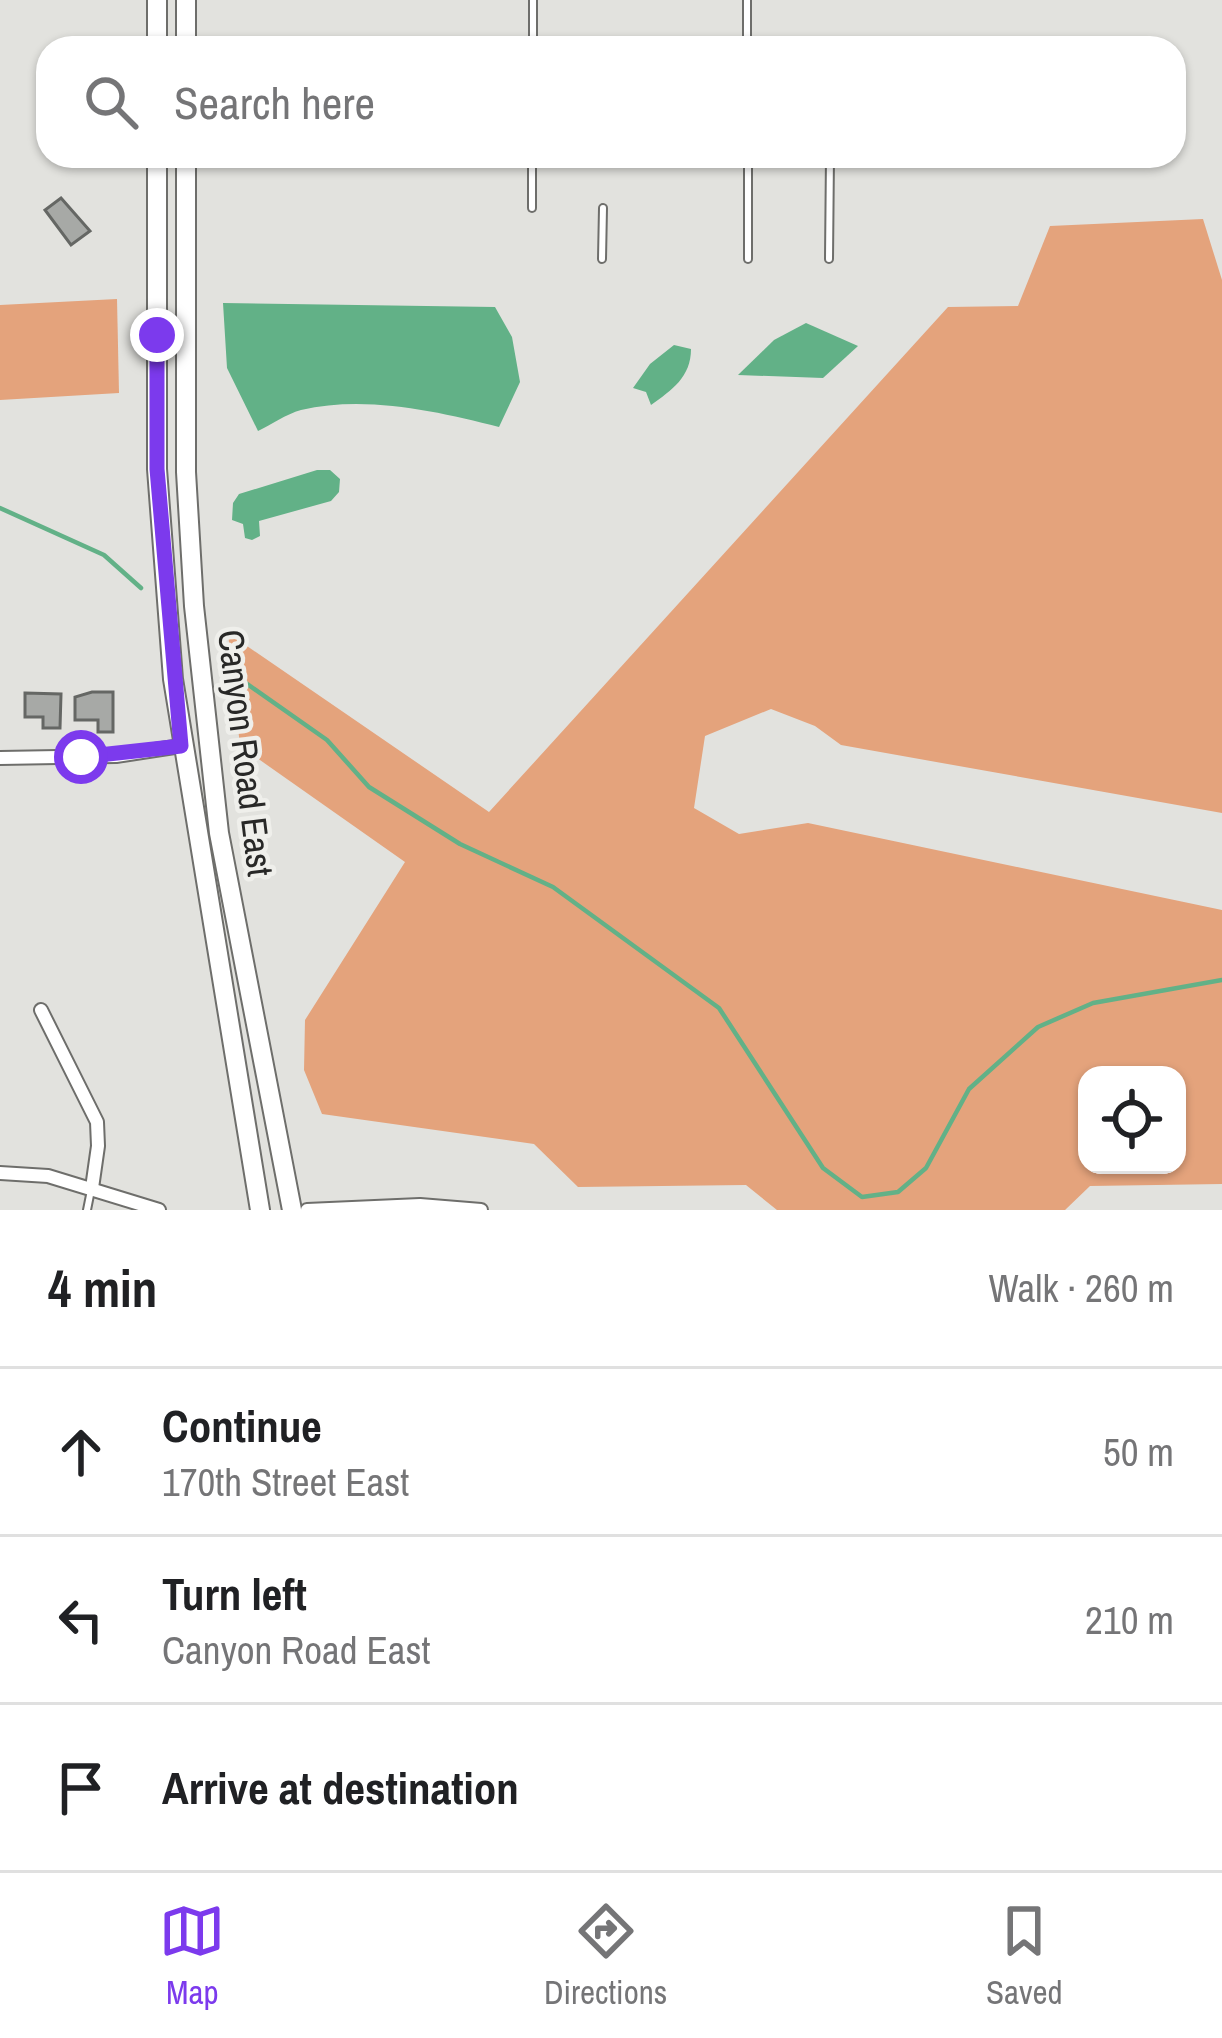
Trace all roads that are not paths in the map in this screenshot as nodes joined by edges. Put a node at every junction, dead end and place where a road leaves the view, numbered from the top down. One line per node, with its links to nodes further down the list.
1 (157, 0): 5 (main road)
2 (186, 0): 6 (main road)
3 (533, 0): 7 (lane)
4 (747, 0): 8 (lane)
5 (157, 36)
6 (186, 36)
7 (533, 36)
8 (747, 36)
9 (157, 168): 19 (main road, Canyon Road East)
10 (186, 168): 21 (main road, Canyon Road East)
11 (532, 168): 14 (lane)
12 (748, 168): 17 (lane)
13 (830, 168): 18 (lane)
14 (532, 208)
15 (603, 208): 16 (lane)
16 (602, 259)
17 (748, 259)
18 (829, 260)
19 (181, 746): 20 (street); 21 (main road); 27 (main road, Canyon Road East)
20 (0, 758)
21 (219, 833): 28 (main road, Canyon Road East)
22 (41, 1010): 24 (street)
23 (0, 1172): 24 (street)
24 (92, 1188): 25 (lane); 26 (street)
25 (87, 1210)
26 (159, 1210)
27 (260, 1210)
28 (292, 1210)
29 (307, 1210): 30 (street)
30 (481, 1210)

